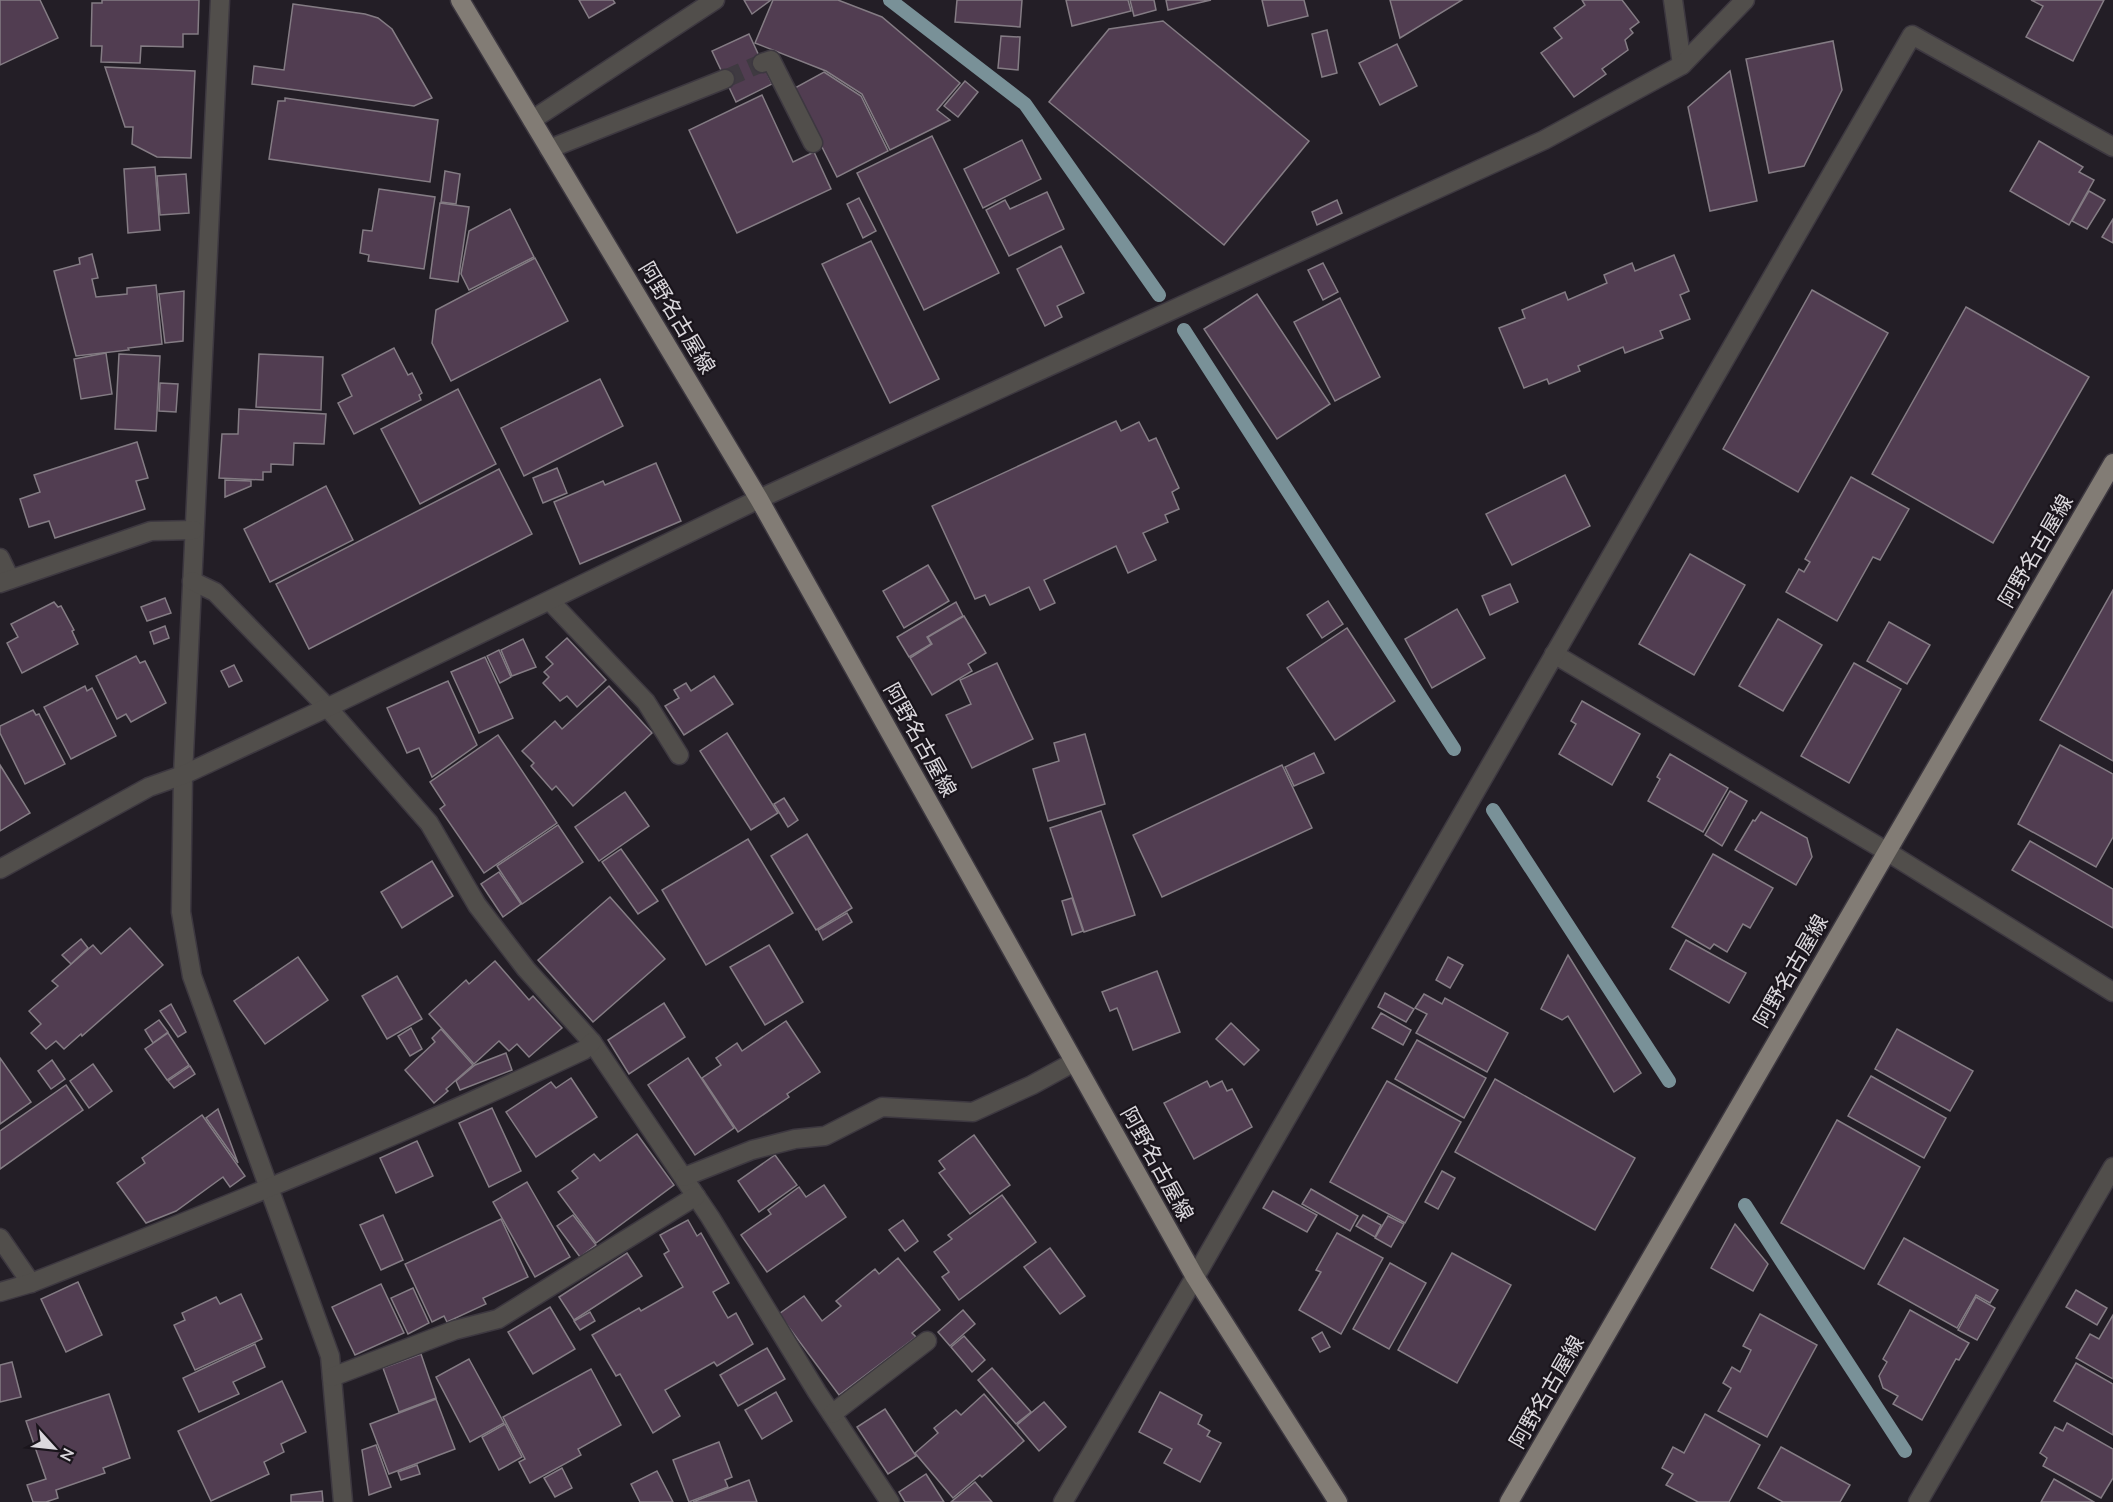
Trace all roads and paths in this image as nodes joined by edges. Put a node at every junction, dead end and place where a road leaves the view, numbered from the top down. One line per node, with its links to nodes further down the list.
1 (220, 0): 15 (street)
2 (460, 0): 9 (main road, 阿野名古屋線)
3 (715, 0): 9 (street)
4 (1673, 0): 7 (street)
5 (1745, 0): 7 (street)
6 (762, 63): 10 (street)
7 (1682, 65): 14 (street)
8 (725, 79): 12 (street)
9 (532, 120): 12 (main road, 阿野名古屋線)
10 (813, 143)
11 (2113, 147): 20 (street)
12 (549, 149): 14 (main road, 阿野名古屋線)
13 (2113, 463): 24 (main road, 阿野名古屋線)
14 (759, 499): 19 (street); 28 (main road, 阿野名古屋線)
15 (194, 530): 17 (street); 18 (street)
16 (0, 558): 17 (street)
17 (5, 581)
18 (192, 581): 21 (street); 23 (street)
19 (550, 600): 21 (street); 22 (street)
20 (1554, 654): 24 (street); 34 (street)
21 (327, 707): 23 (street); 27 (street)
22 (679, 755)
23 (183, 775): 25 (street); 31 (street)
24 (1886, 851): 26 (street); 44 (main road, 阿野名古屋線)
25 (0, 869)
26 (2113, 992)
27 (592, 1042): 30 (street); 31 (street)
28 (1074, 1062): 30 (street); 34 (main road, 阿野名古屋線)
29 (2113, 1167): 45 (street)
30 (684, 1177): 32 (street)
31 (269, 1189): 35 (street); 38 (street)
32 (696, 1196): 38 (street); 39 (street)
33 (0, 1238): 35 (street)
34 (1195, 1277): 42 (street); 43 (main road, 阿野名古屋線)
35 (31, 1283): 36 (street)
36 (0, 1292)
37 (927, 1341): 39 (street)
38 (332, 1377): 40 (street)
39 (832, 1414): 41 (street)
40 (343, 1502)
41 (890, 1502)
42 (1063, 1502)
43 (1338, 1502)
44 (1509, 1502)
45 (1918, 1502)

